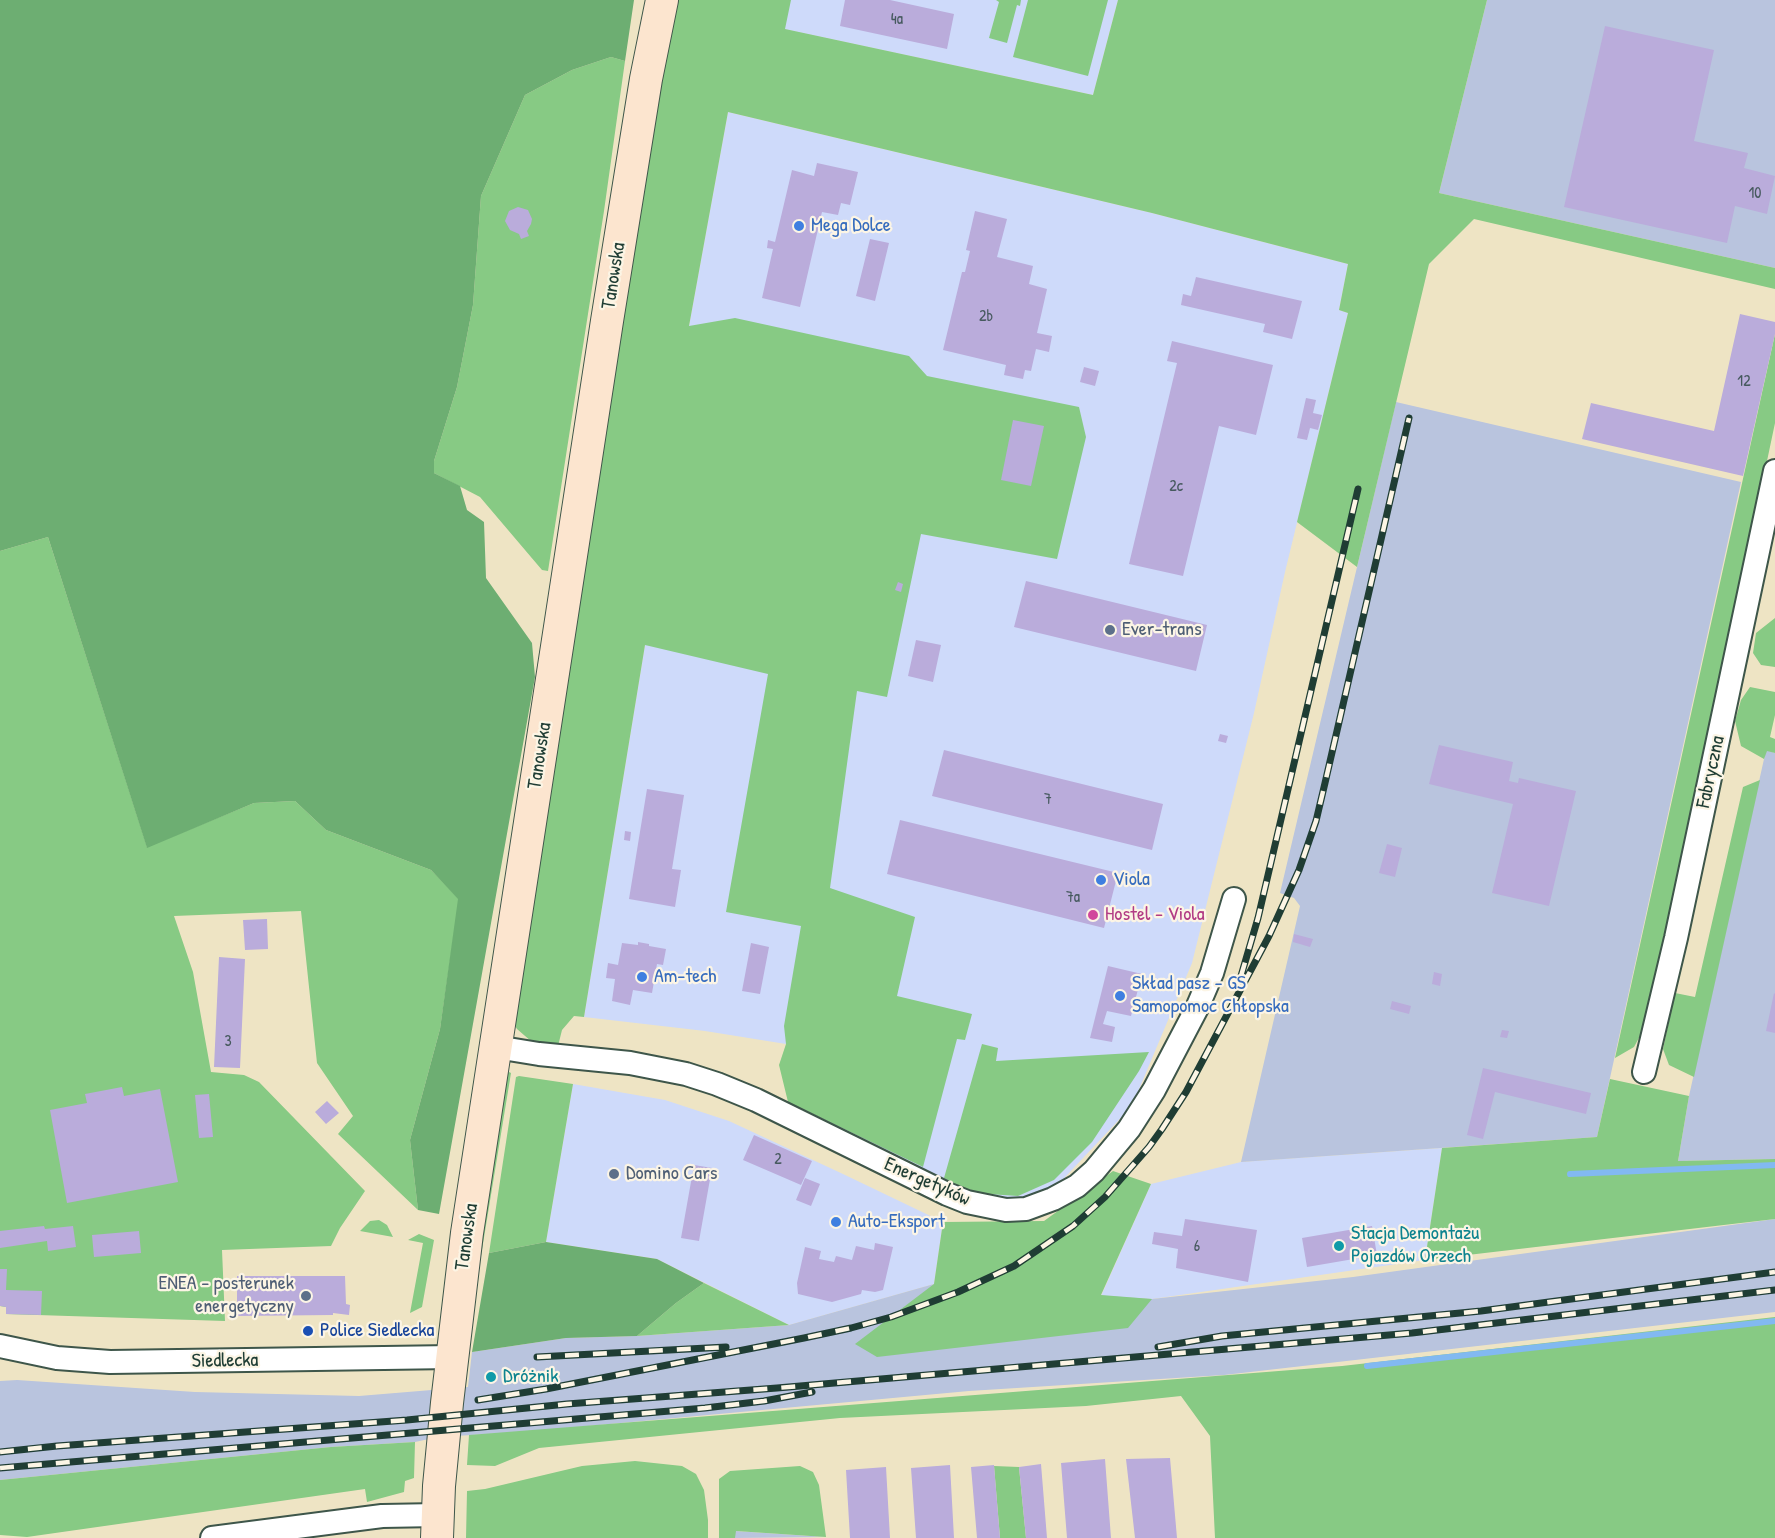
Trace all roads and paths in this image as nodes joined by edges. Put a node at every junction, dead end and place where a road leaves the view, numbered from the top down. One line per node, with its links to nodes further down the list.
1 (662, 0): 4 (main road, Tanowska)
2 (1775, 471): 5 (street, Fabryczna)
3 (1234, 899): 4 (street, Energetyków)
4 (495, 1047): 7 (main road, Tanowska)
5 (1644, 1072)
6 (0, 1346): 7 (street, Siedlecka)
7 (452, 1357): 8 (main road, Tanowska)
8 (437, 1527): 9 (street)
9 (212, 1538)

